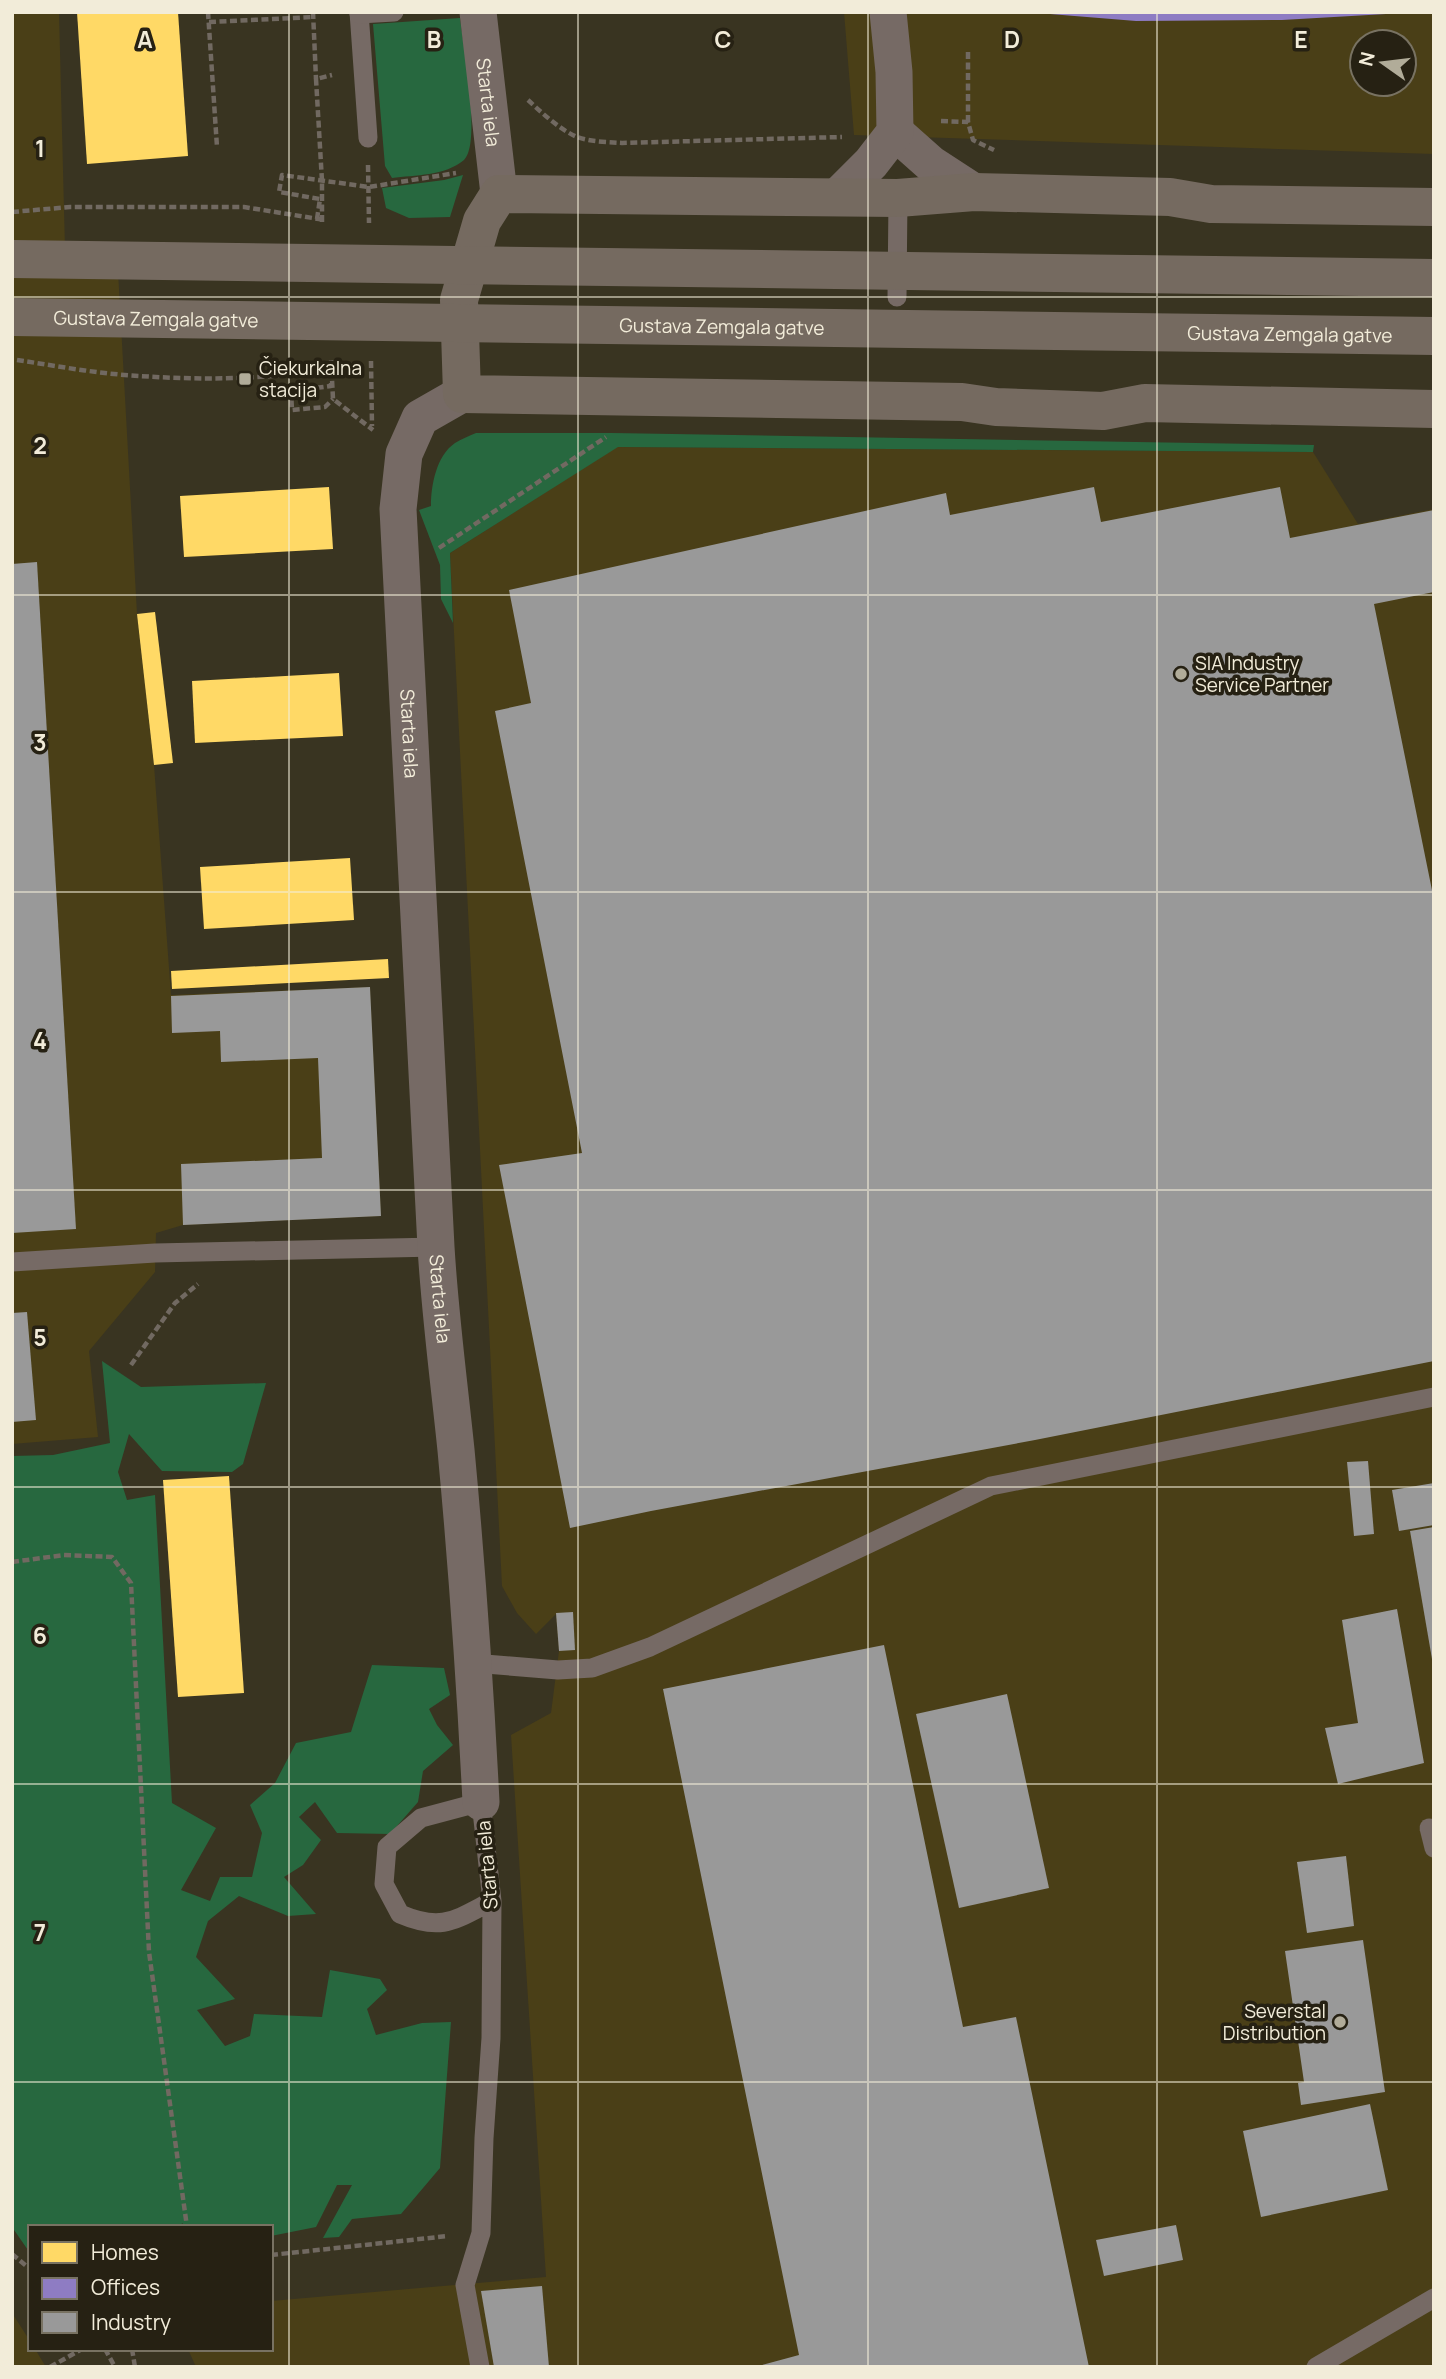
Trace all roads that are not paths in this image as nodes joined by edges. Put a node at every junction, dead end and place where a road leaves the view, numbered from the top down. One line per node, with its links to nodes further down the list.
1 (394, 12): 4 (lane)
2 (478, 12): 8 (street, Starta iela)
3 (888, 12): 5 (street)
4 (359, 13): 6 (lane)
5 (895, 132): 7 (street); 9 (street)
6 (368, 138)
7 (974, 192): 10 (main road); 11 (main road)
8 (499, 194): 9 (main road); 17 (main road)
9 (838, 197): 10 (main road)
10 (898, 198): 14 (lane)
11 (1434, 207)
12 (12, 259): 13 (main road)
13 (1434, 278)
14 (897, 297)
15 (12, 317): 16 (main road, Gustava Zemgala gatve)
16 (1434, 336)
17 (462, 394): 18 (main road); 19 (street, Starta iela)
18 (1434, 409)
19 (436, 1247): 20 (lane); 22 (street, Starta iela)
20 (12, 1262)
21 (1434, 1397): 22 (lane)
22 (473, 1663): 23 (street, Starta iela)
23 (481, 1802): 26 (lane, Starta iela); 26 (lane)
24 (1429, 1828): 25 (lane)
25 (1434, 1848)
26 (492, 1900): 28 (lane, Starta iela)
27 (1434, 2298): 29 (lane)
28 (480, 2367)
29 (1316, 2367)

